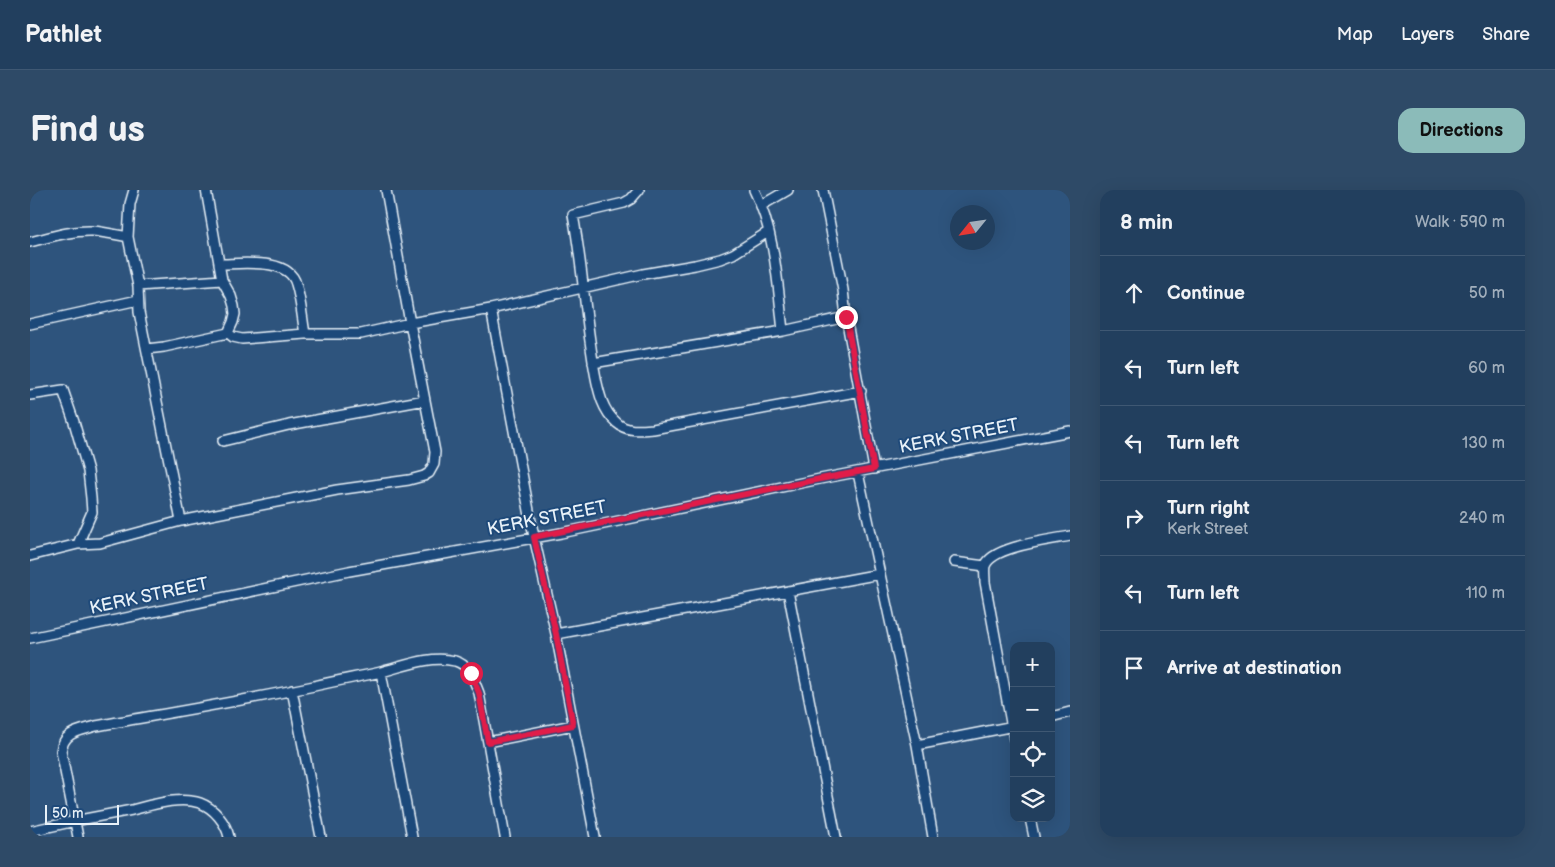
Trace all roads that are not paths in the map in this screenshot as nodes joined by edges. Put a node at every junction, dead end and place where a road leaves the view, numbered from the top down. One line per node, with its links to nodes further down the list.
1 (134, 190): 10 (street)
2 (206, 190): 12 (street)
3 (386, 190): 19 (street)
4 (639, 190): 15 (street)
5 (754, 190): 8 (street)
6 (788, 190): 8 (street)
7 (823, 190): 18 (street)
8 (762, 205): 9 (street)
9 (768, 232): 15 (street); 21 (street)
10 (128, 237): 11 (street); 14 (street)
11 (30, 242)
12 (219, 264): 13 (street); 23 (street)
13 (222, 280): 14 (street); 22 (street)
14 (138, 286): 16 (street)
15 (582, 287): 17 (street); 25 (street)
16 (138, 300): 20 (street); 24 (street)
17 (491, 309): 19 (street); 35 (street)
18 (846, 317): 21 (street); 26 (street)
19 (410, 322): 23 (street); 28 (street)
20 (30, 324)
21 (782, 331): 25 (street)
22 (228, 333): 23 (street); 24 (street)
23 (305, 334)
24 (147, 349): 33 (street)
25 (593, 363): 26 (street)
26 (861, 391): 31 (street)
27 (30, 395): 36 (street)
28 (425, 400): 30 (street); 33 (street)
29 (1070, 430): 31 (street, KERK STREET)
30 (223, 441)
31 (874, 469): 32 (street, KERK STREET)
32 (858, 473): 35 (street, KERK STREET); 40 (street)
33 (181, 520): 36 (street)
34 (1070, 536): 39 (street)
35 (534, 537): 42 (street); 43 (street, KERK STREET)
36 (78, 544): 37 (street)
37 (30, 556)
38 (954, 562): 39 (street)
39 (985, 566): 47 (street)
40 (880, 574): 41 (street); 52 (street)
41 (788, 591): 42 (street); 62 (street)
42 (556, 634): 49 (street)
43 (30, 638)
44 (381, 672): 45 (street); 51 (street); 59 (street)
45 (292, 690): 53 (street); 58 (street)
46 (1070, 712): 48 (street)
47 (1010, 716)
48 (1055, 716)
49 (573, 725): 51 (street); 61 (street)
50 (1010, 727): 52 (street)
51 (488, 742): 60 (street)
52 (917, 745): 63 (street)
53 (74, 821): 55 (street); 56 (street); 57 (street)
54 (1031, 822): 64 (street)
55 (30, 831)
56 (78, 837)
57 (229, 837)
58 (321, 837)
59 (412, 837)
60 (505, 837)
61 (595, 837)
62 (836, 837)
63 (934, 837)
64 (1034, 837)

